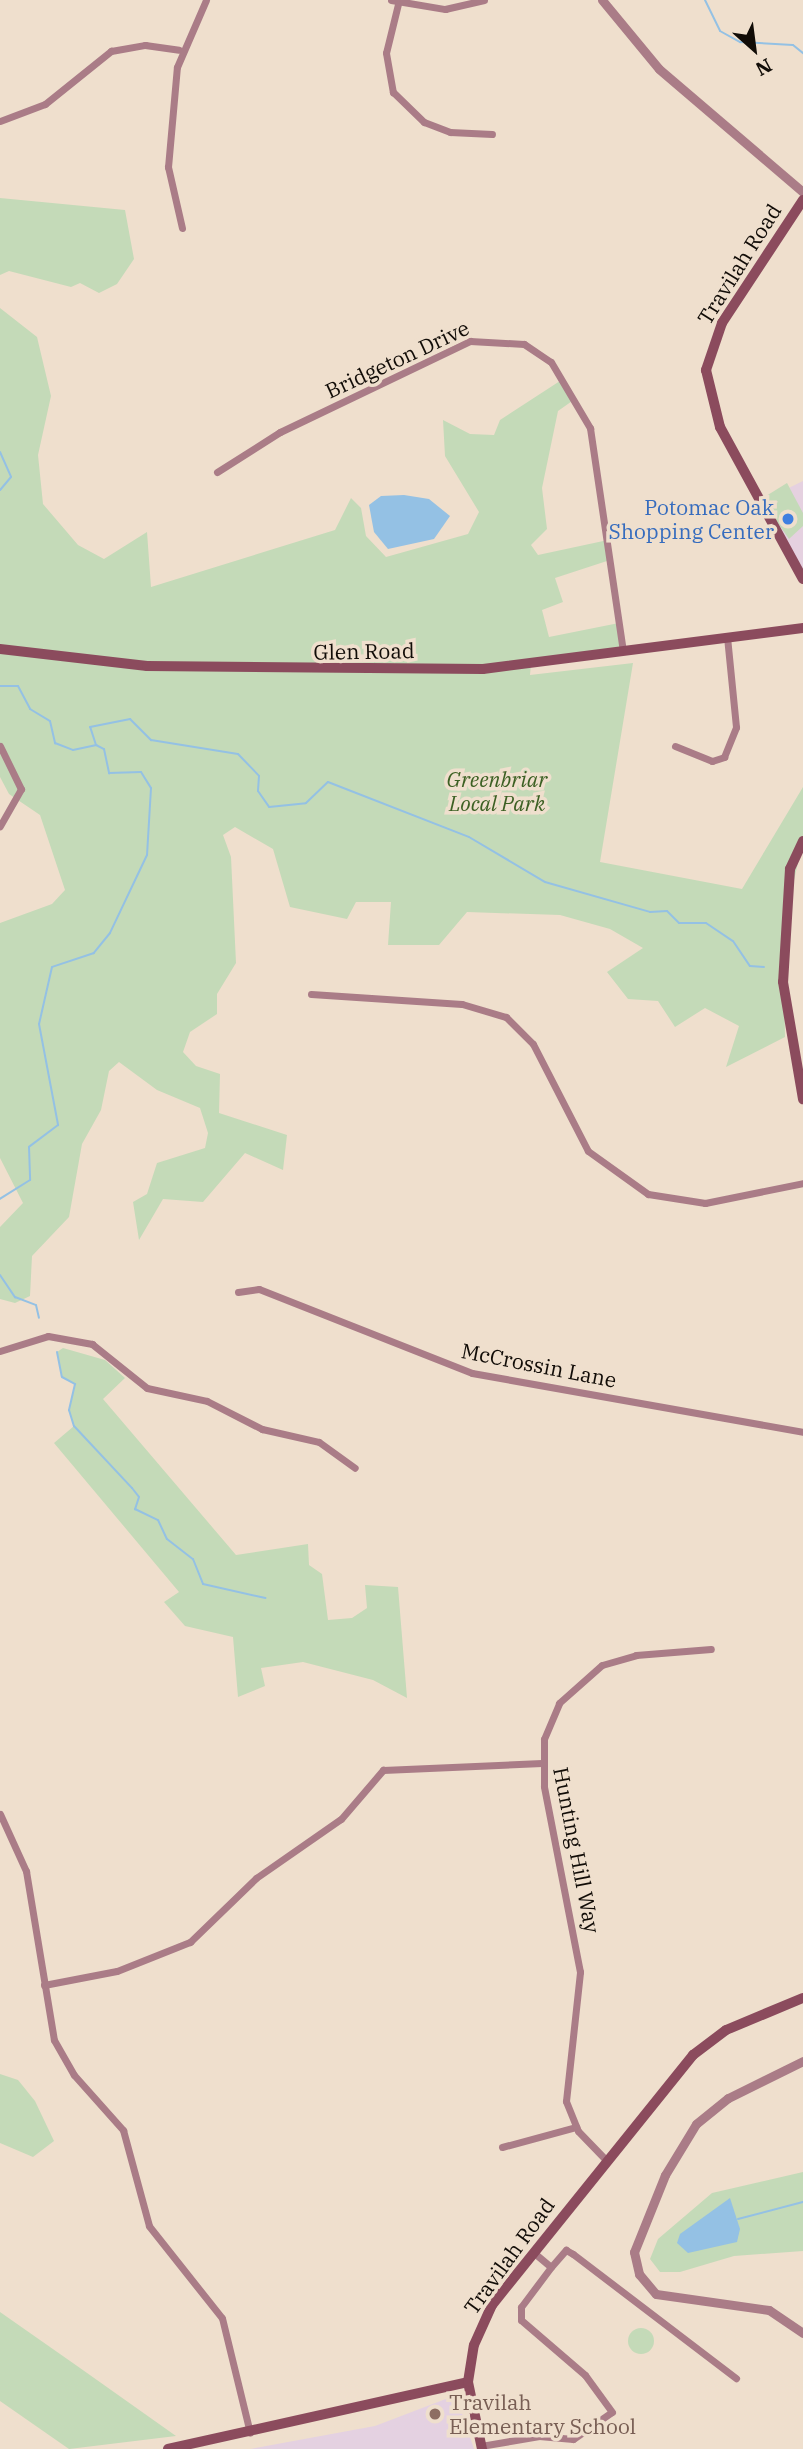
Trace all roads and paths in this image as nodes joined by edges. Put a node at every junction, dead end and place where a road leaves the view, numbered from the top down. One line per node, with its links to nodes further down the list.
1 (206, 0): 5 (street)
2 (484, 0): 4 (street)
3 (602, 0): 8 (street)
4 (395, 2): 7 (street)
5 (179, 50): 6 (street); 10 (street)
6 (0, 121)
7 (492, 134)
8 (803, 192)
9 (803, 200): 12 (main road, Travilah Road)
10 (182, 228)
11 (218, 472): 16 (street, Bridgeton Drive)
12 (803, 579)
13 (803, 628): 14 (main road, Glen Road)
14 (727, 638): 16 (main road, Glen Road); 18 (street)
15 (0, 649): 16 (main road, Glen Road)
16 (623, 651)
17 (0, 746): 19 (street)
18 (675, 746)
19 (0, 826)
20 (803, 841): 22 (main road)
21 (311, 994): 23 (street)
22 (803, 1099)
23 (803, 1183)
24 (238, 1292): 26 (street, McCrossin Lane)
25 (0, 1351): 27 (street)
26 (803, 1432)
27 (355, 1468)
28 (711, 1649): 29 (street, Hunting Hill Way)
29 (542, 1763): 31 (street); 34 (street, Hunting Hill Way)
30 (0, 1814): 31 (street)
31 (44, 1985): 42 (street)
32 (803, 1998): 36 (main road, Travilah Road)
33 (803, 2061): 39 (street)
34 (576, 2127): 35 (street); 36 (street, Hunting Hill Way)
35 (502, 2147)
36 (606, 2160): 37 (main road, Travilah Road)
37 (533, 2252): 38 (street); 41 (main road, Travilah Road)
38 (551, 2267): 40 (street); 43 (street)
39 (803, 2333)
40 (736, 2378)
41 (468, 2382): 42 (main road); 43 (main road)
42 (250, 2434): 44 (main road)
43 (482, 2447)
44 (168, 2449)

